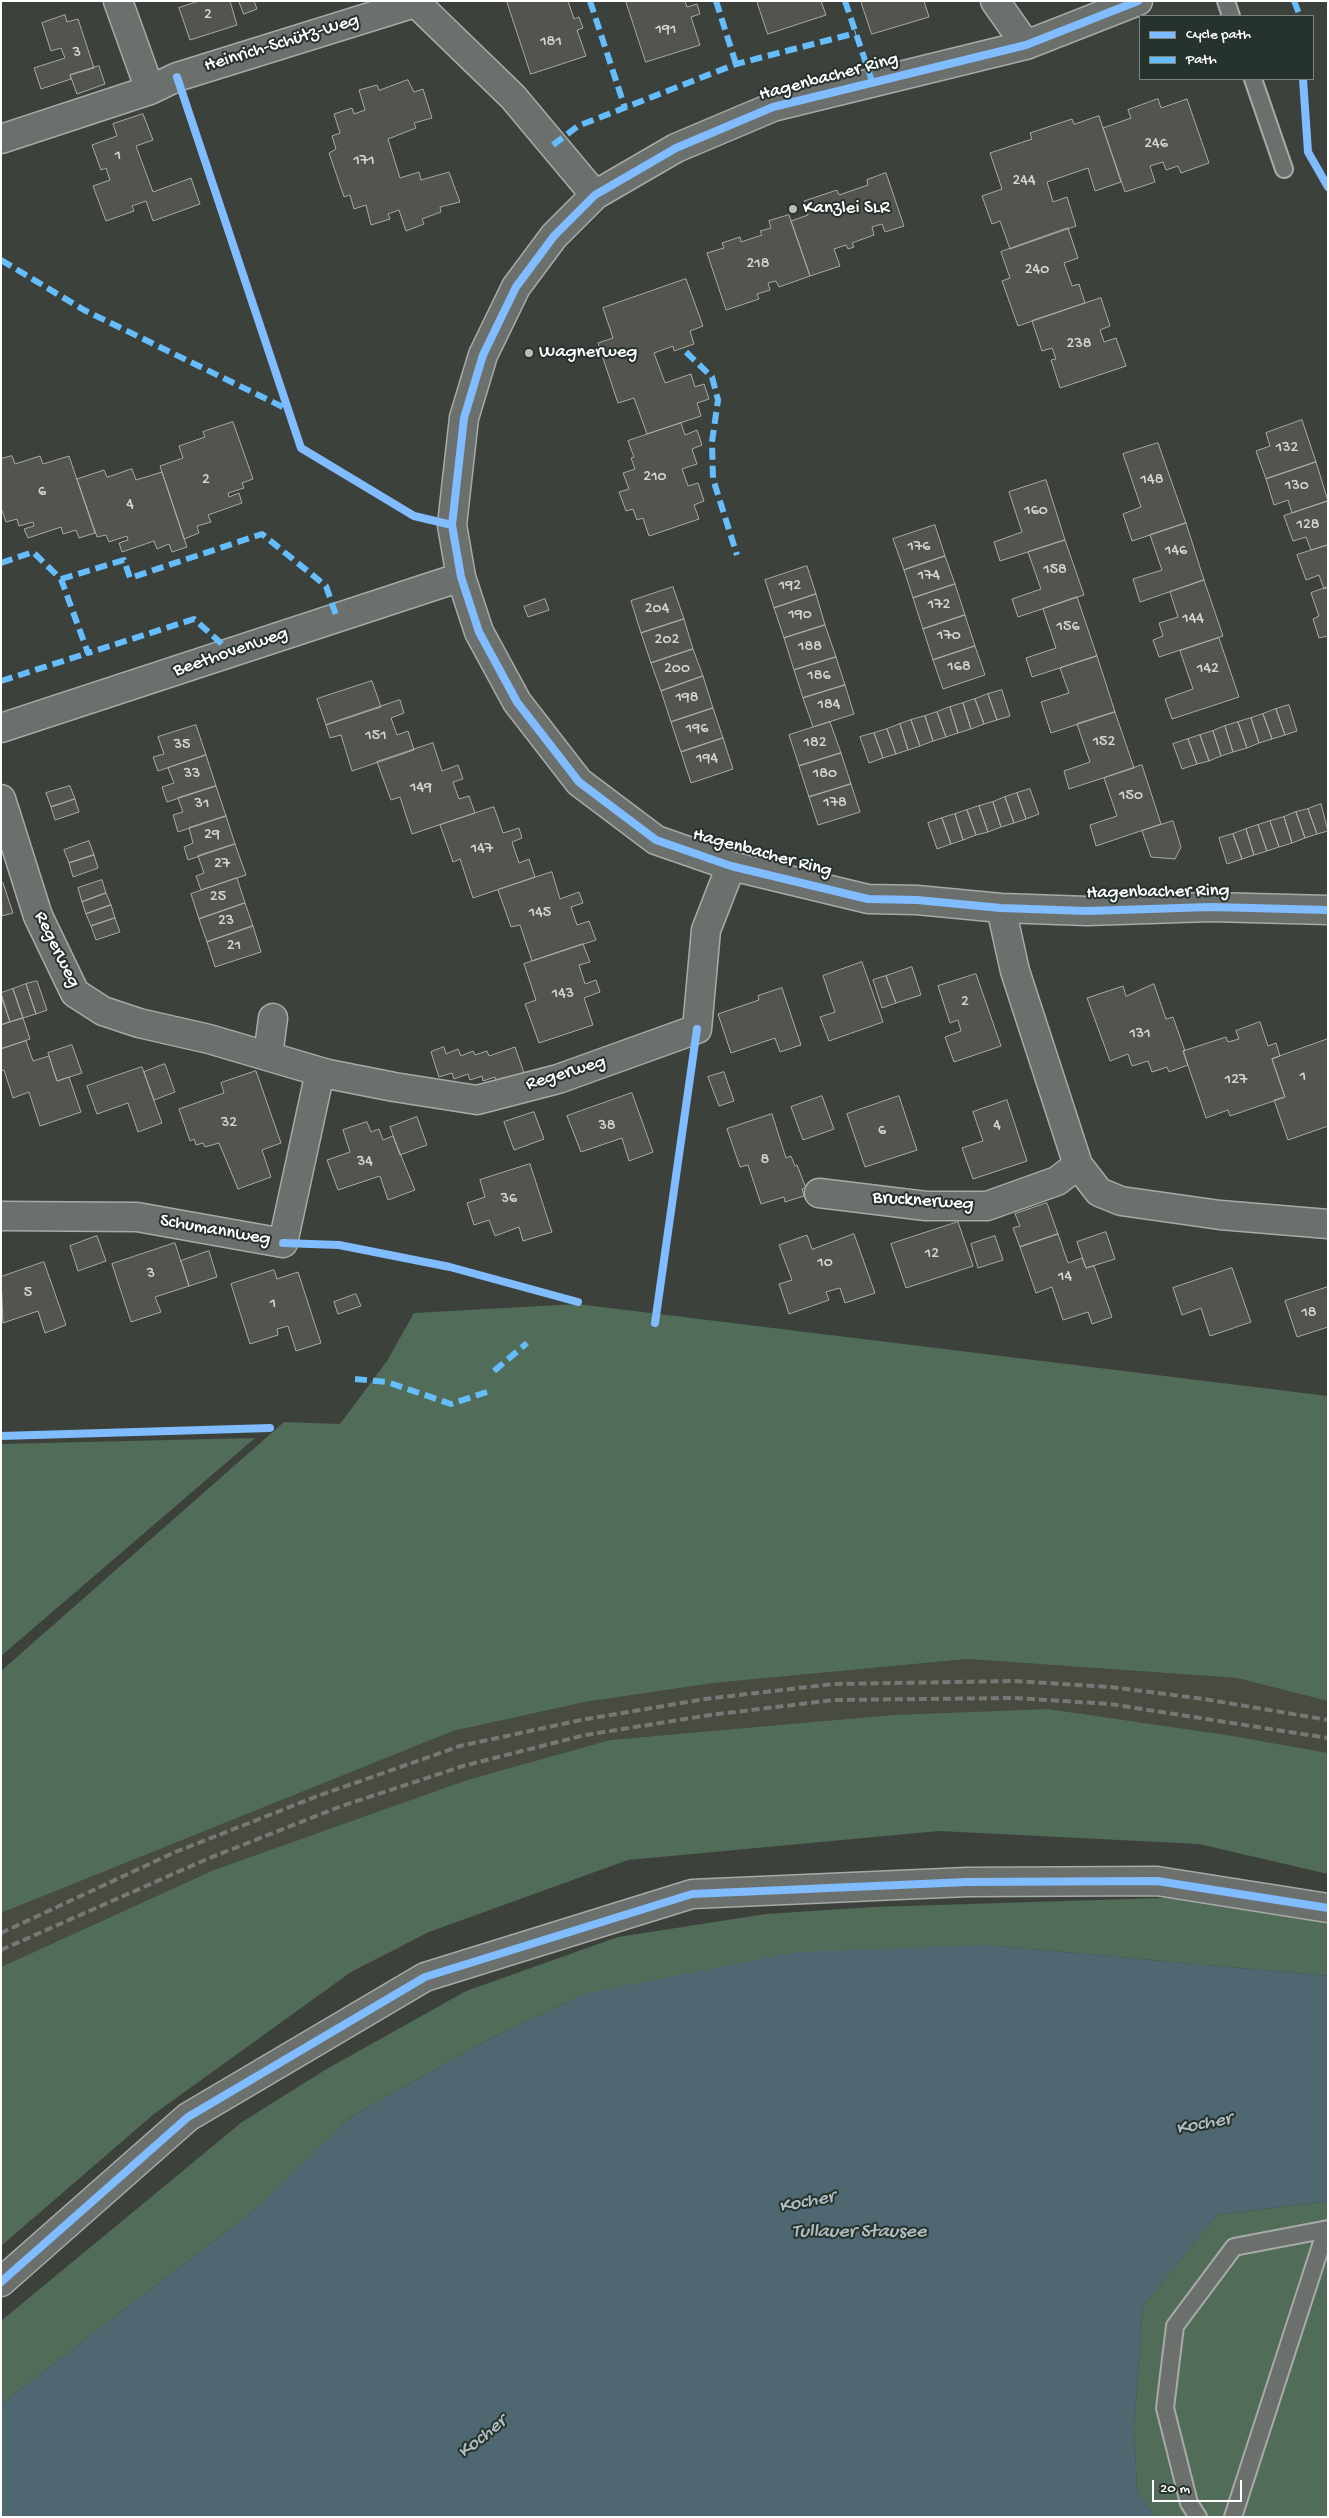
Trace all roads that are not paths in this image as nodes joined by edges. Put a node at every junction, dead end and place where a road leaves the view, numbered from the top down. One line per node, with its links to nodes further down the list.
1 (118, 1): 9 (street)
2 (995, 1): 7 (street)
3 (1138, 1): 7 (street, Hagenbacher Ring)
4 (1226, 1): 6 (lane)
5 (414, 2): 9 (street, Heinrich-Schütz-Weg); 12 (street)
6 (1231, 15)
7 (1026, 45): 12 (street, Hagenbacher Ring)
8 (1253, 80): 11 (lane)
9 (150, 90): 10 (street, Heinrich-Schütz-Weg)
10 (1, 139)
11 (1284, 169)
12 (595, 195): 13 (street, Hagenbacher Ring)
13 (461, 577): 14 (street, Beethovenweg); 16 (street, Hagenbacher Ring)
14 (1, 728)
15 (1, 799): 20 (street, Regerweg)
16 (731, 866): 17 (street, Hagenbacher Ring); 21 (street, Regerweg)
17 (1001, 908): 18 (street, Hagenbacher Ring); 22 (street)
18 (1328, 910)
19 (273, 1018): 20 (street)
20 (268, 1056): 21 (street, Regerweg)
21 (320, 1072): 24 (street, Schumannweg)
22 (1078, 1165): 23 (street, Brucknerweg); 25 (street)
23 (819, 1193)
24 (1, 1216)
25 (1328, 1224)
26 (1328, 1908): 28 (street)
27 (1327, 2230): 29 (lane); 30 (lane)
28 (1, 2282)
29 (1197, 2516)
30 (1233, 2517)

